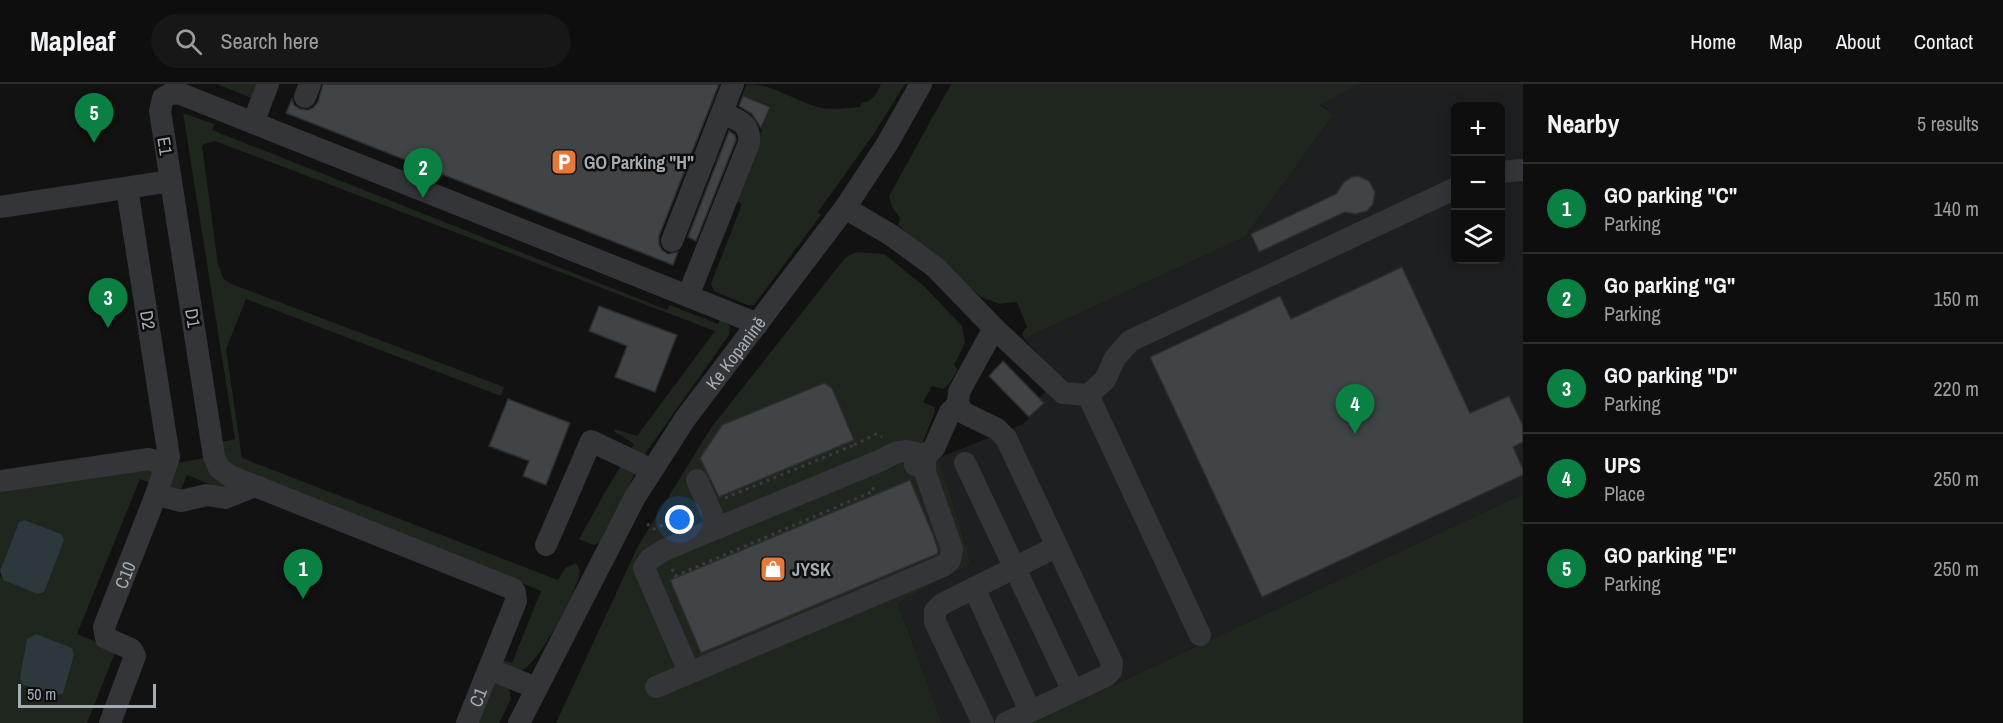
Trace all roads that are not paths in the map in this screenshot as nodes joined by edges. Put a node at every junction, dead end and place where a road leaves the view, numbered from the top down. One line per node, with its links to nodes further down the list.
1 (268, 84): 6 (street)
2 (733, 84): 5 (street)
3 (921, 84): 13 (street, Ke Kopanině)
4 (159, 99): 6 (street); 9 (street, E1)
5 (722, 113): 14 (street); 15 (street)
6 (253, 123): 15 (street)
7 (1523, 170): 8 (street)
8 (1505, 172)
9 (171, 181): 10 (street); 26 (street, D1)
10 (127, 188): 12 (street); 21 (street, D2)
11 (1451, 190): 18 (street)
12 (0, 207)
13 (845, 208): 16 (street, Ke Kopanině); 17 (street)
14 (672, 241)
15 (688, 296): 16 (street)
16 (758, 324): 23 (street, Ke Kopanině)
17 (994, 328): 18 (street); 19 (street)
18 (1088, 395): 33 (street)
19 (958, 404): 20 (street); 30 (street)
20 (925, 456): 28 (street); 35 (street)
21 (166, 463): 25 (street); 27 (street, C10)
22 (965, 463): 31 (street)
23 (652, 470): 29 (street); 37 (street, Ke Kopanině)
24 (697, 480): 28 (street)
25 (0, 481)
26 (259, 487): 27 (street); 34 (street, C1)
27 (154, 500): 40 (street, C10)
28 (718, 528): 35 (street)
29 (546, 545)
30 (1056, 547): 31 (street); 38 (street)
31 (1015, 568): 32 (street); 38 (street)
32 (974, 588): 39 (street); 43 (street)
33 (1200, 635)
34 (489, 669): 37 (street); 41 (street, C1)
35 (689, 672): 36 (street)
36 (656, 687)
37 (536, 688): 42 (street, Ke Kopanině)
38 (1073, 691): 39 (street)
39 (1030, 711): 44 (street)
40 (110, 723)
41 (467, 723)
42 (519, 723)
43 (983, 723)
44 (1006, 723)

